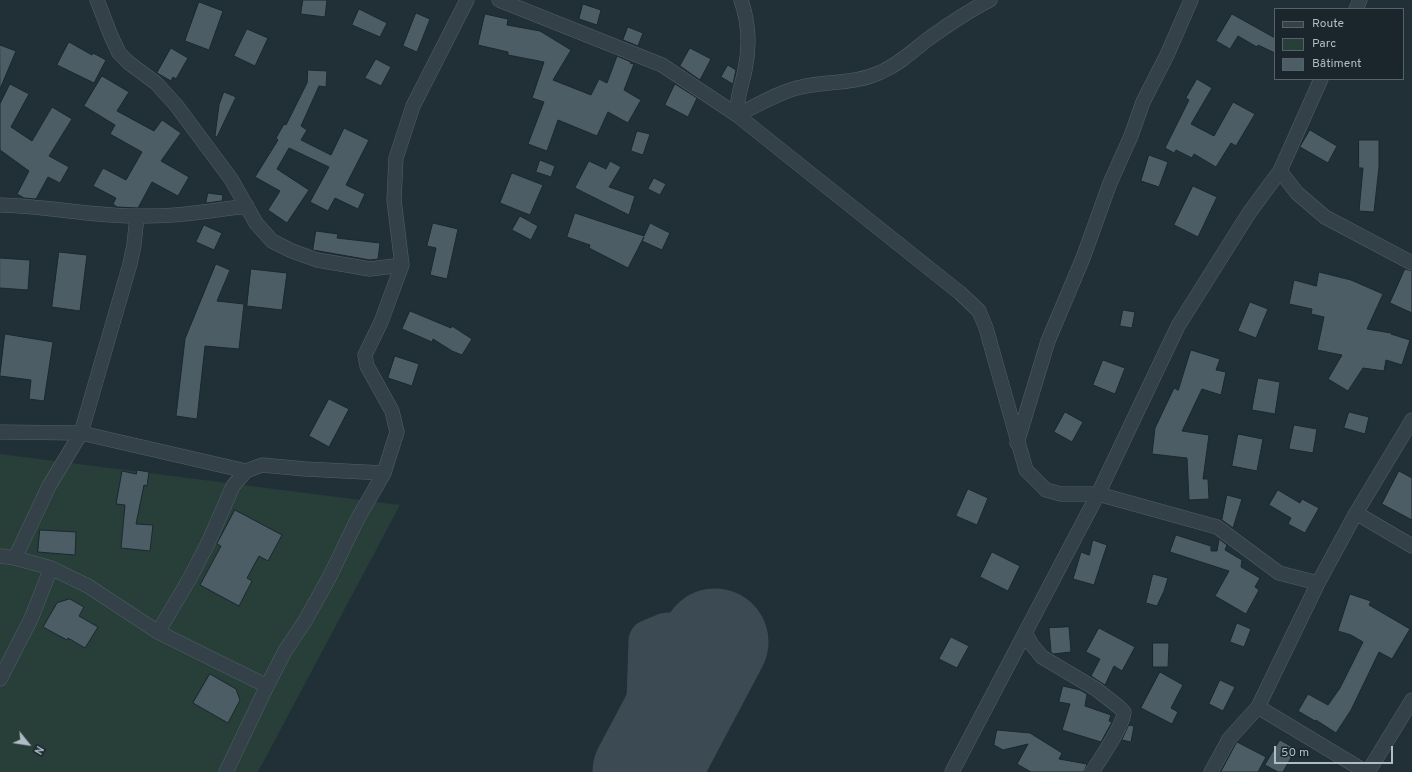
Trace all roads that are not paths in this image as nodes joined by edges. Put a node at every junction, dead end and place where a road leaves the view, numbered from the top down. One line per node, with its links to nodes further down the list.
1 (97, 0): 11 (street)
2 (467, 0): 14 (street)
3 (499, 0): 8 (street)
4 (741, 0): 8 (street)
5 (990, 0): 8 (street)
6 (1191, 0): 18 (street)
7 (1321, 80): 9 (street)
8 (737, 115): 18 (street)
9 (1280, 171): 13 (street); 21 (street)
10 (0, 205): 12 (street)
11 (247, 206): 12 (street); 14 (street)
12 (137, 216): 17 (street)
13 (1412, 263)
14 (402, 265): 20 (street)
15 (1412, 420): 22 (street)
16 (0, 432): 17 (street)
17 (81, 433): 19 (street); 25 (street)
18 (1017, 443): 21 (street)
19 (246, 471): 20 (street); 28 (street)
20 (384, 473): 31 (street)
21 (1098, 494): 27 (street); 29 (street)
22 (1356, 513): 23 (street); 27 (street)
23 (1412, 546)
24 (0, 556): 25 (street)
25 (15, 558): 26 (street)
26 (51, 568): 28 (street); 30 (street)
27 (1318, 583): 33 (street)
28 (158, 632): 31 (street)
29 (1025, 633): 35 (street); 36 (street)
30 (0, 679)
31 (267, 686): 34 (street)
32 (1412, 700): 38 (street)
33 (1258, 707): 37 (street); 38 (street)
34 (226, 772)
35 (952, 772)
36 (1092, 772)
37 (1211, 772)
38 (1367, 772)

